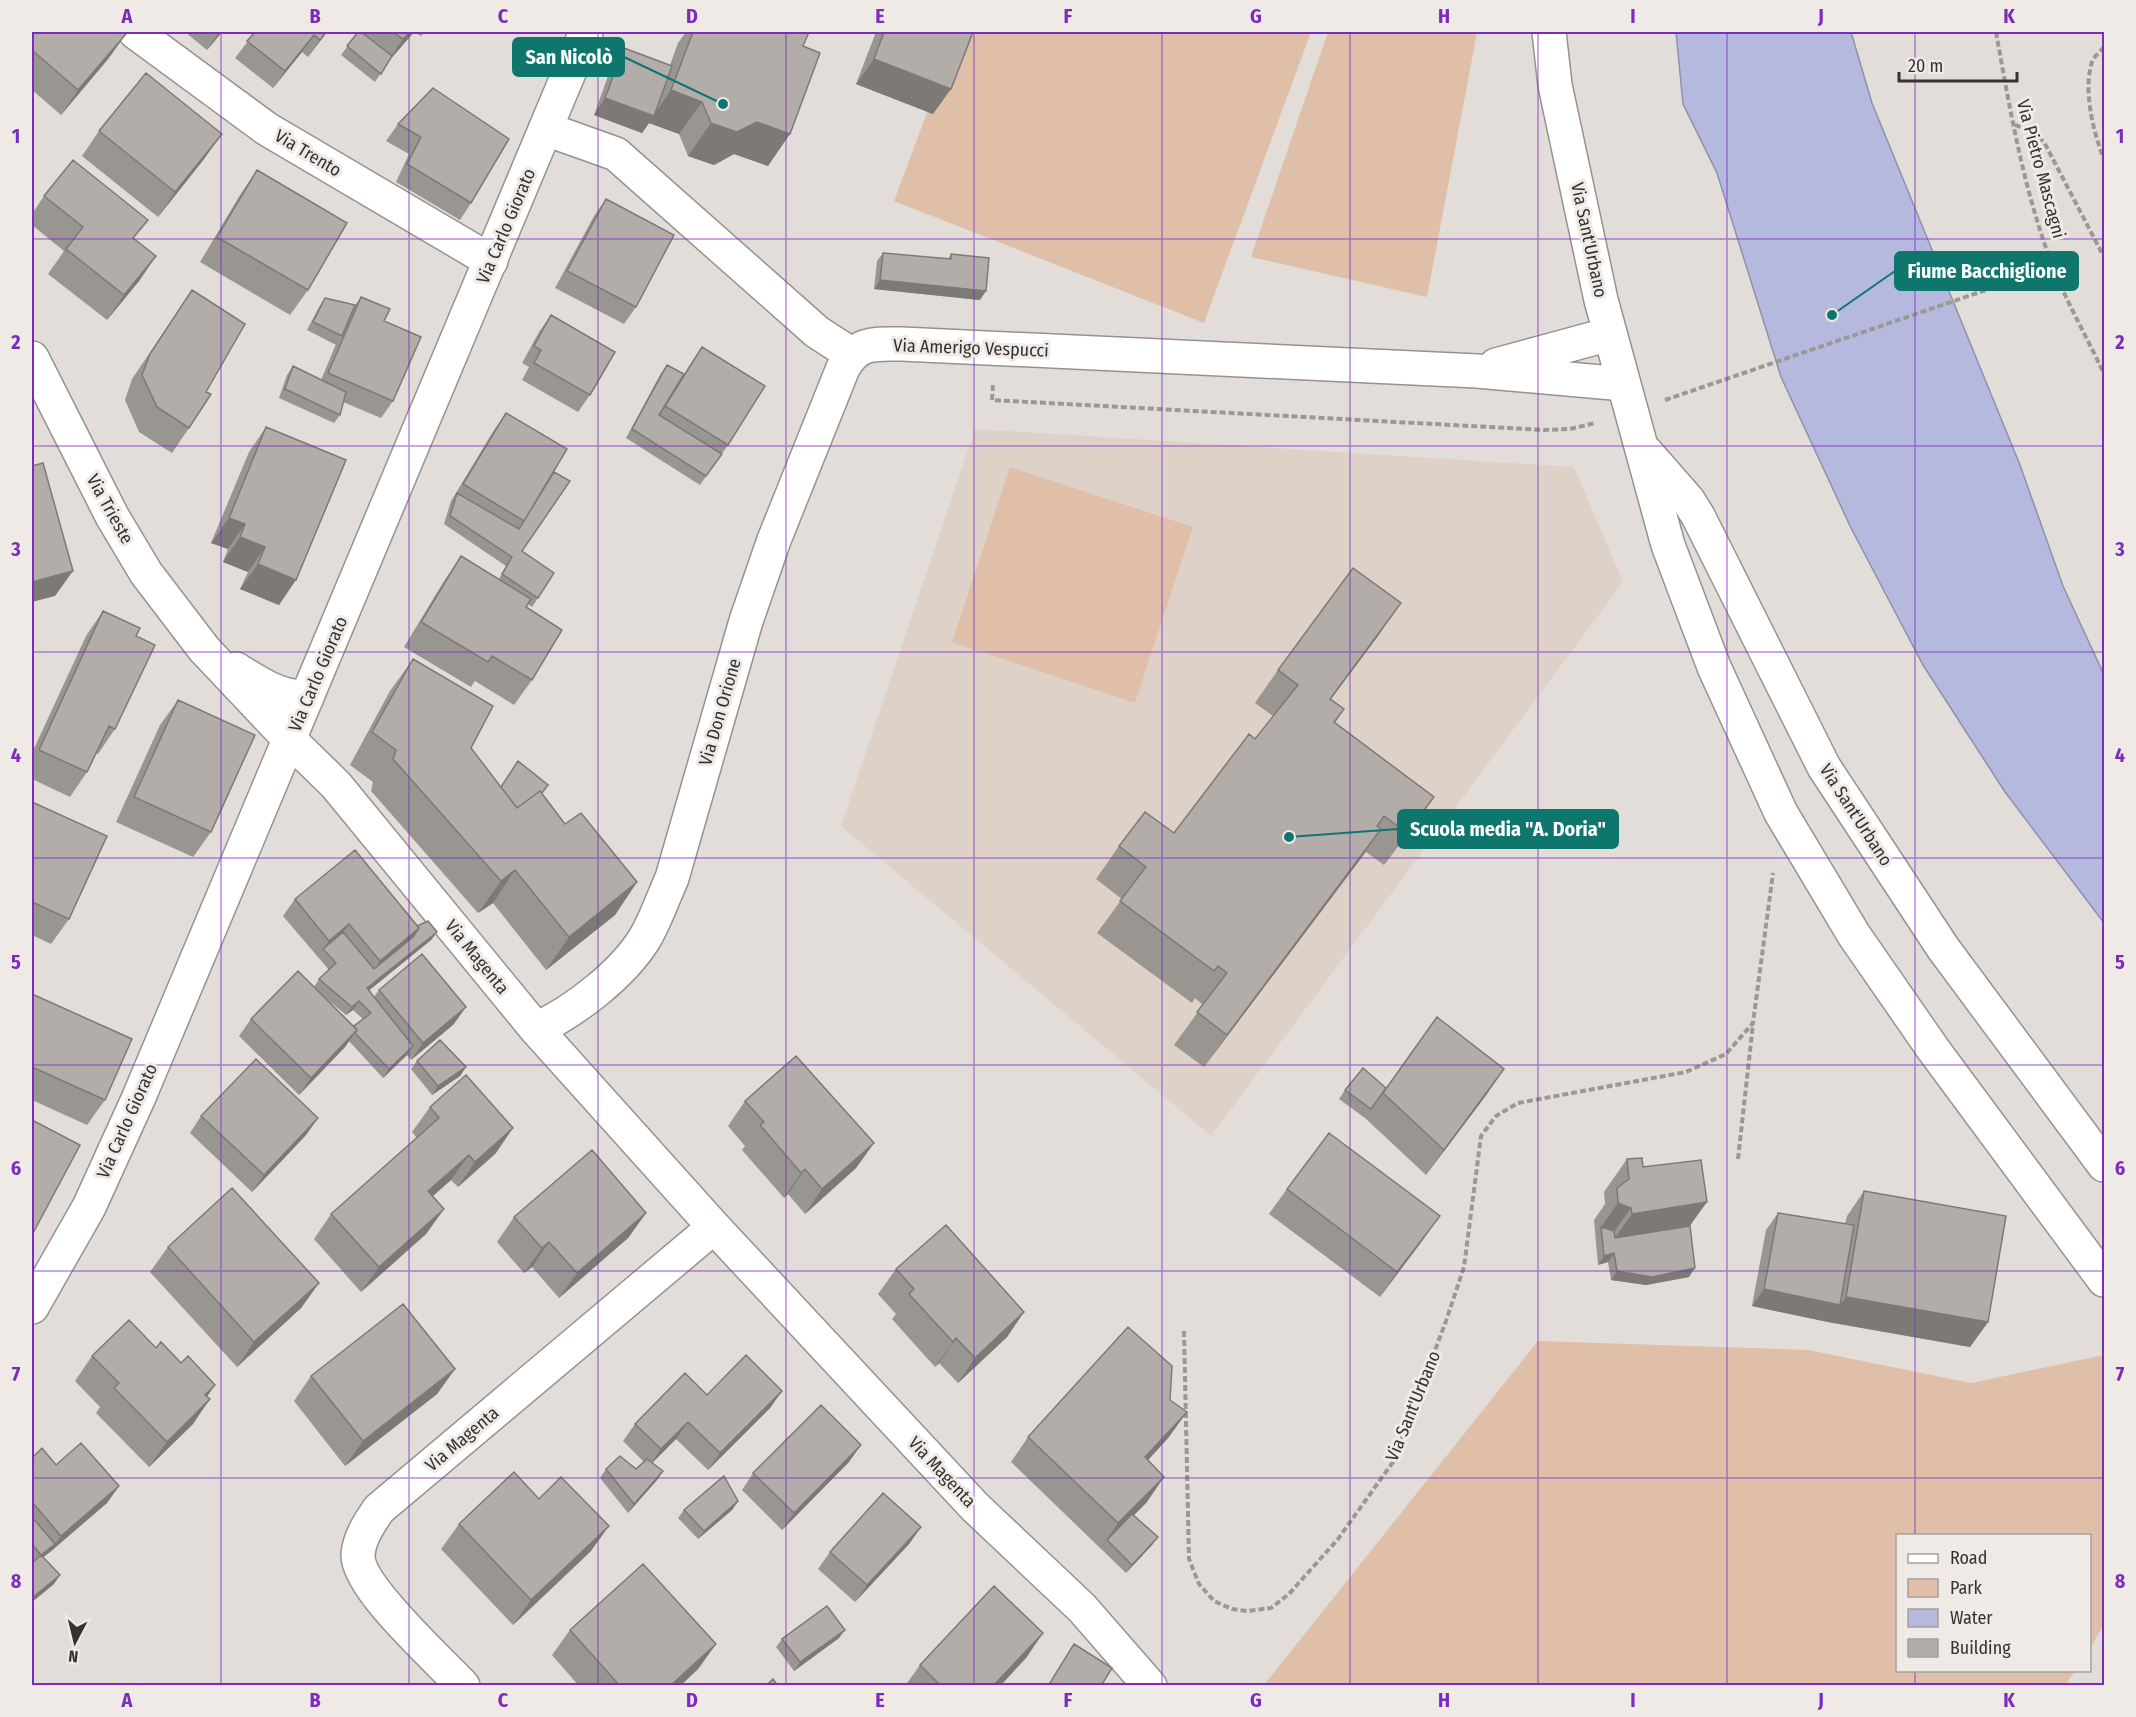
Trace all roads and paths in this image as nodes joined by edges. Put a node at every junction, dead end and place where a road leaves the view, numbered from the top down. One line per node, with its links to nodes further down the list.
1 (135, 32): 10 (street, Via Trento)
2 (586, 32): 7 (street, Via Carlo Giorato)
3 (1548, 32): 12 (street, Via Sant'Urbano)
4 (1996, 32): 6 (path, Via Pietro Mascagni)
5 (2104, 47): 8 (path)
6 (2014, 125): 9 (path); 11 (path, Via Pietro Mascagni)
7 (546, 129): 10 (street, Via Carlo Giorato); 13 (street)
8 (2104, 159)
9 (2104, 256)
10 (491, 261): 21 (street, Via Carlo Giorato)
11 (2053, 267): 16 (path, Via Pietro Mascagni); 18 (path)
12 (1610, 334): 15 (street, Via Amerigo Vespucci); 18 (street, Via Sant'Urbano)
13 (851, 354): 15 (street, Via Amerigo Vespucci); 25 (street, Via Don Orione)
14 (32, 358): 20 (street, Via Trieste)
15 (1477, 371): 18 (street, Via Amerigo Vespucci)
16 (2104, 374)
17 (992, 400): 18 (path)
18 (1637, 400): 19 (street, Via Sant'Urbano)
19 (1641, 446): 27 (street, Via Sant'Urbano); 29 (street, Via Sant'Urbano)
20 (204, 649): 21 (street, Via Trieste); 22 (street, Via Trieste)
21 (307, 697): 22 (street, Via Carlo Giorato)
22 (290, 740): 25 (street, Via Magenta); 30 (street, Via Carlo Giorato)
23 (1774, 872): 24 (path)
24 (1753, 1023): 26 (path); 31 (path, Via Sant'Urbano)
25 (536, 1029): 28 (street, Via Magenta)
26 (1738, 1159)
27 (2104, 1164)
28 (714, 1227): 32 (street, Via Magenta); 33 (street, Via Magenta)
29 (2104, 1281)
30 (32, 1307)
31 (1185, 1331)
32 (463, 1686)
33 (1150, 1686)

